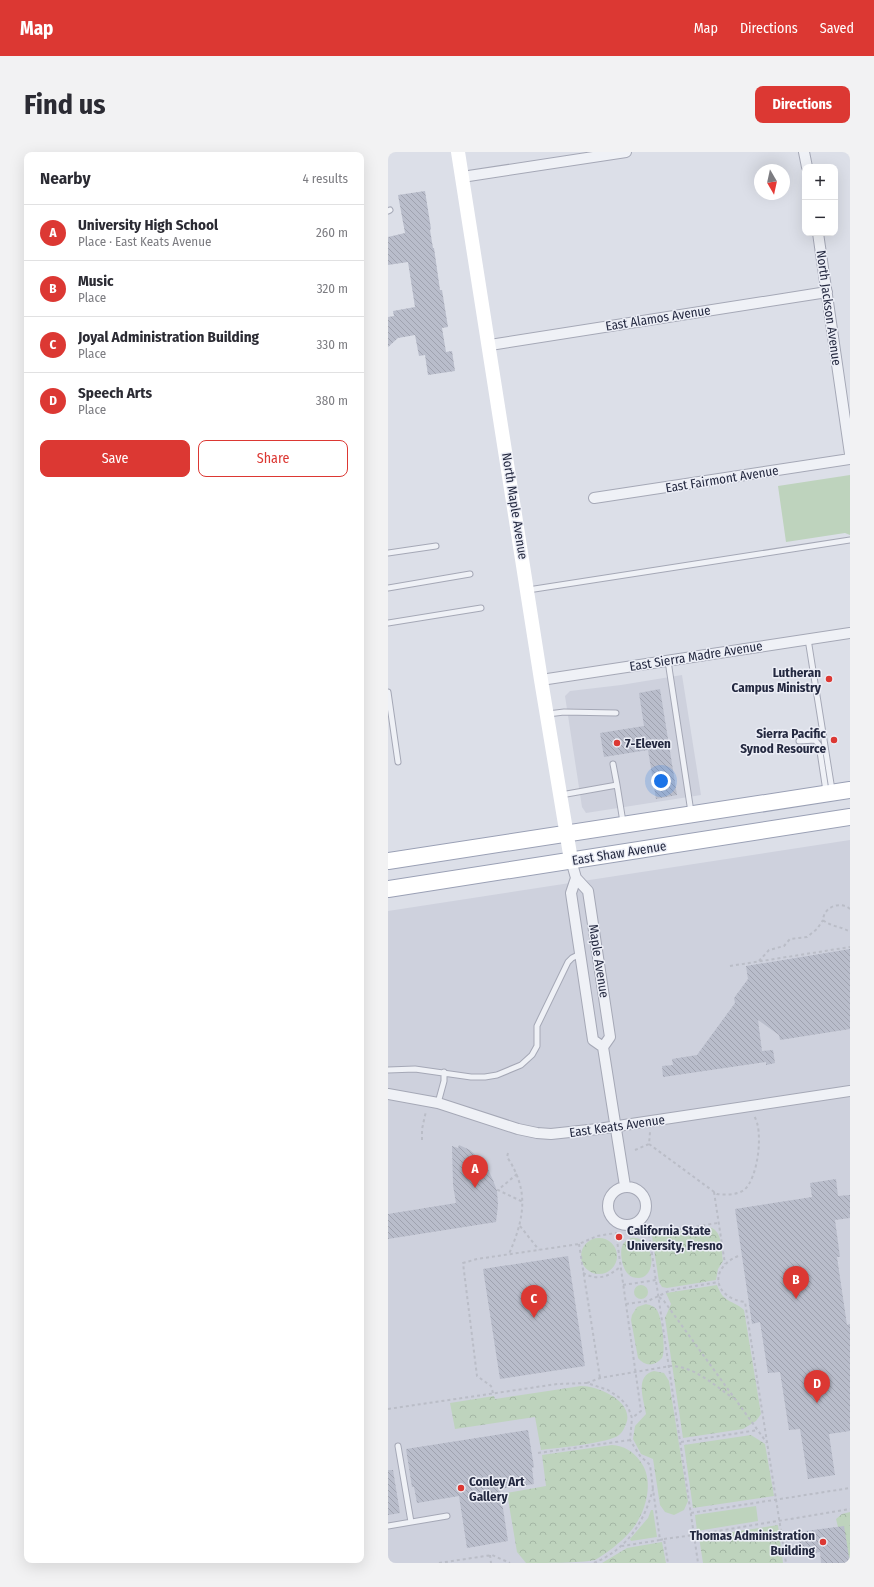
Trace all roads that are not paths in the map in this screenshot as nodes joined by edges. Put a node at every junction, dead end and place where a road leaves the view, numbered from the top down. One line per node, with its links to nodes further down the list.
1 (458, 152): 5 (street, North Maple Avenue)
2 (626, 152): 5 (street)
3 (804, 152): 4 (street)
4 (806, 164)
5 (462, 177): 8 (street, North Maple Avenue)
6 (818, 236): 7 (street, North Jackson Avenue)
7 (827, 292): 8 (street, East Alamos Avenue); 9 (street, North Jackson Avenue)
8 (490, 345): 17 (street, North Maple Avenue)
9 (850, 454)
10 (850, 459): 11 (street, East Fairmont Avenue)
11 (594, 498)
12 (850, 540): 17 (lane)
13 (436, 546): 14 (lane)
14 (388, 552)
15 (470, 574): 16 (lane)
16 (388, 588)
17 (528, 590): 23 (street, North Maple Avenue)
18 (481, 608): 19 (lane)
19 (388, 624)
20 (850, 633): 21 (street, East Sierra Madre Avenue)
21 (808, 639): 22 (street, East Sierra Madre Avenue); 33 (lane)
22 (668, 661): 23 (street, East Sierra Madre Avenue); 34 (lane)
23 (542, 680): 26 (street, North Maple Avenue)
24 (388, 692): 28 (lane)
25 (616, 713): 26 (lane)
26 (547, 714): 32 (street, North Maple Avenue)
27 (798, 740): 33 (lane)
28 (398, 762)
29 (613, 764): 30 (lane)
30 (617, 786): 32 (lane); 36 (lane)
31 (850, 790): 33 (main road, East Shaw Avenue)
32 (561, 794): 37 (street, North Maple Avenue)
33 (829, 794): 34 (main road, East Shaw Avenue)
34 (691, 815): 36 (main road, East Shaw Avenue)
35 (850, 817): 38 (main road, East Shaw Avenue)
36 (623, 825): 37 (main road, East Shaw Avenue)
37 (567, 833): 38 (street, North Maple Avenue); 39 (main road, East Shaw Avenue)
38 (572, 860): 40 (street, Maple Avenue); 41 (main road, East Shaw Avenue)
39 (388, 861)
40 (576, 878): 42 (street, Maple Avenue); 43 (street, Maple Avenue)
41 (388, 888)
42 (580, 954): 43 (street, Maple Avenue); 45 (lane)
43 (603, 1047): 49 (street, Maple Avenue)
44 (388, 1070): 45 (lane)
45 (444, 1072): 48 (lane)
46 (850, 1091): 49 (street, East Keats Avenue)
47 (388, 1094): 48 (street, East Keats Avenue)
48 (438, 1103): 49 (street, East Keats Avenue)
49 (615, 1127): 50 (street, Maple Avenue)
50 (625, 1186)
51 (398, 1446): 53 (lane)
52 (447, 1516): 53 (lane)
53 (411, 1522): 54 (lane)
54 (388, 1526)

